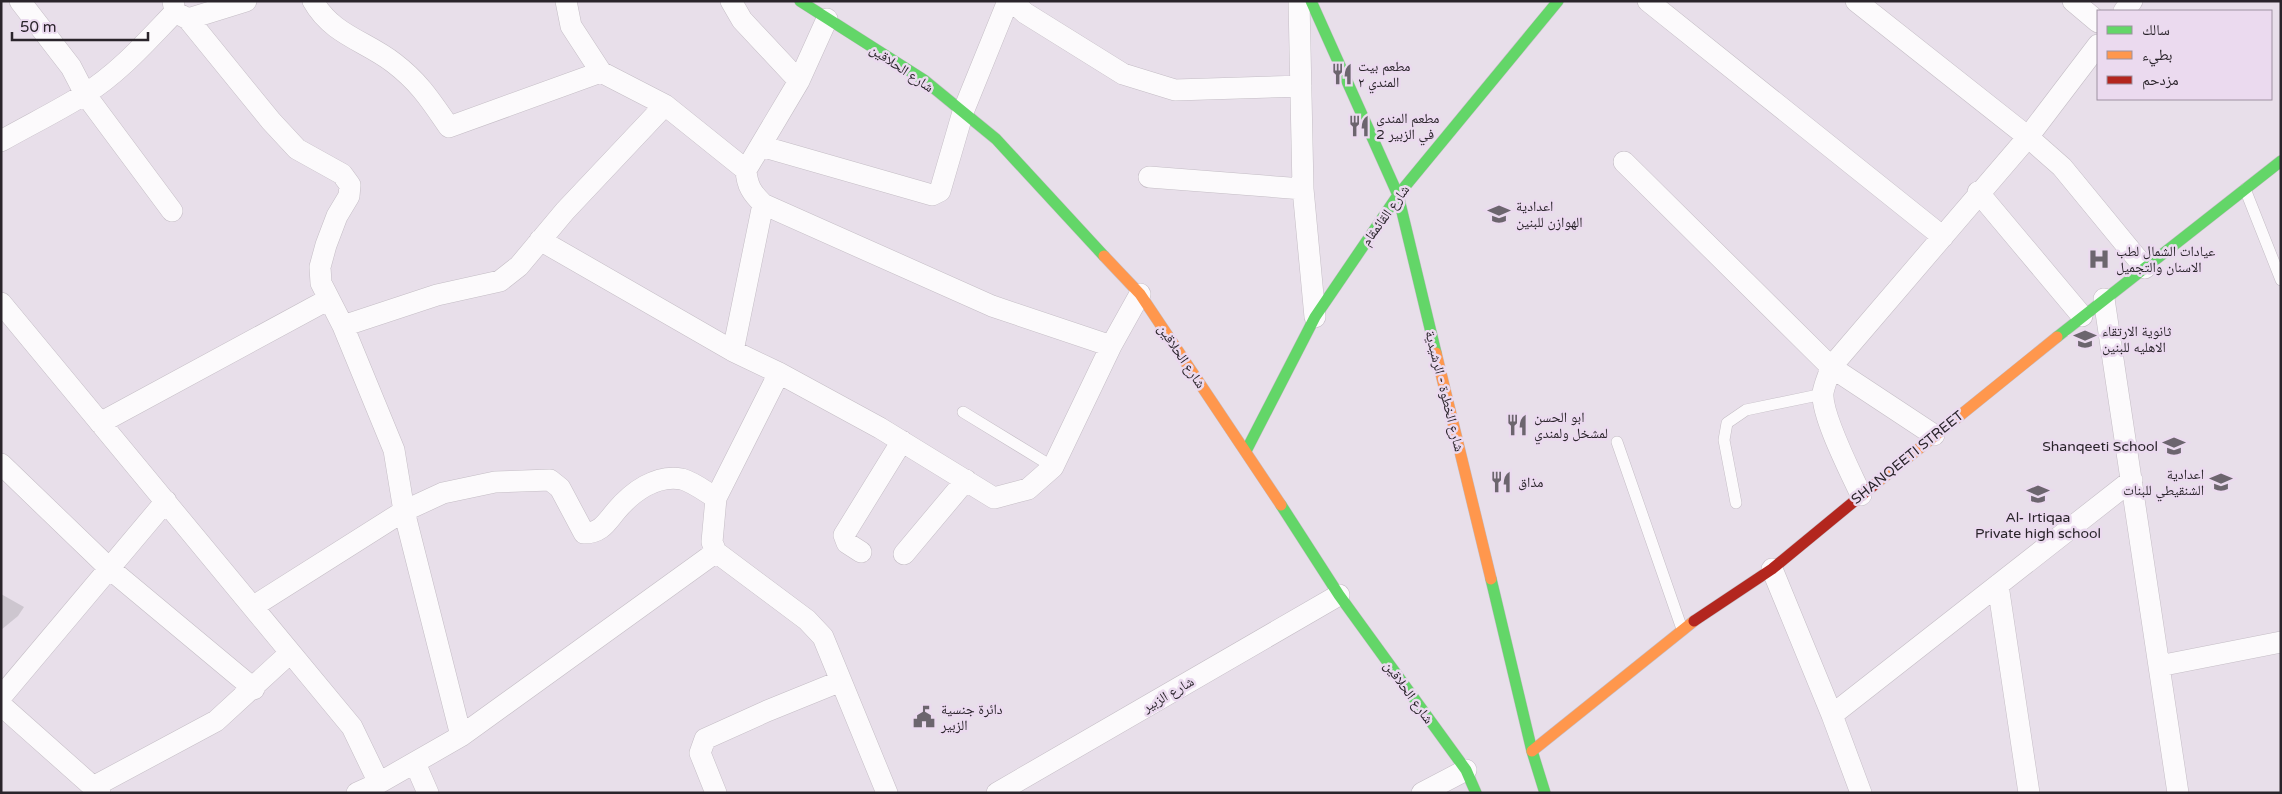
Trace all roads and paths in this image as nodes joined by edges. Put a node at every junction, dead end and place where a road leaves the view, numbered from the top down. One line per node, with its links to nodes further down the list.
1 (246, 1): 15 (street)
2 (313, 1): 19 (street)
3 (566, 1): 19 (street)
4 (732, 1): 20 (street)
5 (800, 1): 16 (main road, شارع الحلاقين)
6 (1008, 1): 24 (street)
7 (1012, 1): 21 (street)
8 (1299, 1): 21 (street)
9 (1311, 1): 35 (main road, شارع الخطوة - الرشيدية)
10 (1558, 1): 35 (main road, شارع القائمقام)
11 (1648, 1): 38 (street)
12 (1856, 1): 25 (street)
13 (2073, 1): 17 (street)
14 (29, 4): 22 (street)
15 (179, 11): 22 (street); 43 (street)
16 (828, 19): 20 (street); 24 (main road, شارع الحلاقين)
17 (2097, 21)
18 (2097, 46): 25 (street)
19 (601, 72): 23 (street)
20 (799, 81): 27 (street)
21 (1301, 86): 32 (street)
22 (85, 94): 26 (street); 37 (street)
23 (665, 105): 30 (street); 39 (street)
24 (963, 112): 27 (street); 42 (main road, شارع الحلاقين)
25 (2028, 137): 34 (street); 40 (street)
26 (1, 141)
27 (761, 146): 30 (street)
28 (2281, 161): 33 (main road, SHANQEETI STREET)
29 (1624, 162): 51 (street)
30 (746, 170): 36 (street)
31 (1149, 177): 32 (street)
32 (1303, 189): 47 (street)
33 (2245, 189): 40 (main road, SHANQEETI STREET); 41 (lane)
34 (1978, 192): 38 (street); 46 (street)
35 (1398, 196): 47 (main road, شارع القائمقام); 87 (main road, شارع الخطوة - الرشيدية)
36 (763, 204): 49 (street); 50 (street)
37 (172, 211)
38 (1943, 237): 51 (street)
39 (540, 240): 48 (street); 50 (street)
40 (2145, 268): 44 (main road, SHANQEETI STREET)
41 (2281, 280)
42 (1140, 294): 49 (street); 59 (main road, شارع الحلاقين)
43 (329, 299): 48 (street); 55 (street)
44 (2104, 299): 46 (main road, SHANQEETI STREET); 63 (street)
45 (1, 303): 55 (street)
46 (2082, 316): 56 (main road, SHANQEETI STREET)
47 (1315, 317): 59 (main road, شارع القائمقام)
48 (343, 326): 68 (street)
49 (1111, 346): 61 (street)
50 (733, 351): 52 (street)
51 (1831, 367): 53 (street); 56 (street)
52 (780, 373): 57 (street); 65 (street)
53 (1823, 394): 64 (street); 67 (lane)
54 (963, 412): 61 (lane)
55 (100, 423): 66 (street)
56 (1934, 435): 64 (main road, SHANQEETI STREET)
57 (902, 442): 62 (street); 70 (street)
58 (1616, 442): 77 (lane)
59 (1246, 451): 75 (main road, شارع الحلاقين)
60 (1, 464): 72 (street)
61 (1053, 467): 62 (street)
62 (966, 480): 71 (street)
63 (2132, 480): 74 (street); 80 (street)
64 (1861, 495): 73 (main road, SHANQEETI STREET)
65 (716, 498): 68 (street); 69 (street)
66 (166, 501): 72 (street); 76 (street)
67 (1736, 503)
68 (404, 511): 76 (street); 86 (street)
69 (716, 552): 81 (street); 86 (street)
70 (861, 552)
71 (904, 554)
72 (110, 569): 82 (street); 83 (street)
73 (1772, 569): 77 (main road, SHANQEETI STREET); 85 (street)
74 (1998, 584): 85 (street); 101 (street)
75 (1339, 595): 89 (main road, شارع الحلاقين); 96 (street, شارع الزبير)
76 (254, 606): 79 (street)
77 (1682, 629): 87 (main road, SHANQEETI STREET)
78 (2281, 642): 80 (street)
79 (290, 653): 82 (street); 90 (street)
80 (2159, 666): 102 (street)
81 (841, 681): 94 (street); 95 (street)
82 (254, 689): 91 (street)
83 (1, 697)
84 (1, 705): 91 (street)
85 (1832, 715): 100 (street)
86 (461, 736): 88 (street)
87 (1532, 751): 99 (main road, شارع الخطوة - الرشيدية)
88 (415, 763): 90 (street); 93 (street)
89 (1466, 770): 97 (street); 98 (main road, شارع الحلاقين)
90 (379, 783): 92 (street)
91 (96, 790)
92 (357, 793)
93 (428, 793)
94 (716, 793)
95 (887, 793)
96 (997, 793)
97 (1422, 793)
98 (1476, 793)
99 (1544, 793)
100 (1861, 793)
101 (2029, 793)
102 (2178, 793)

